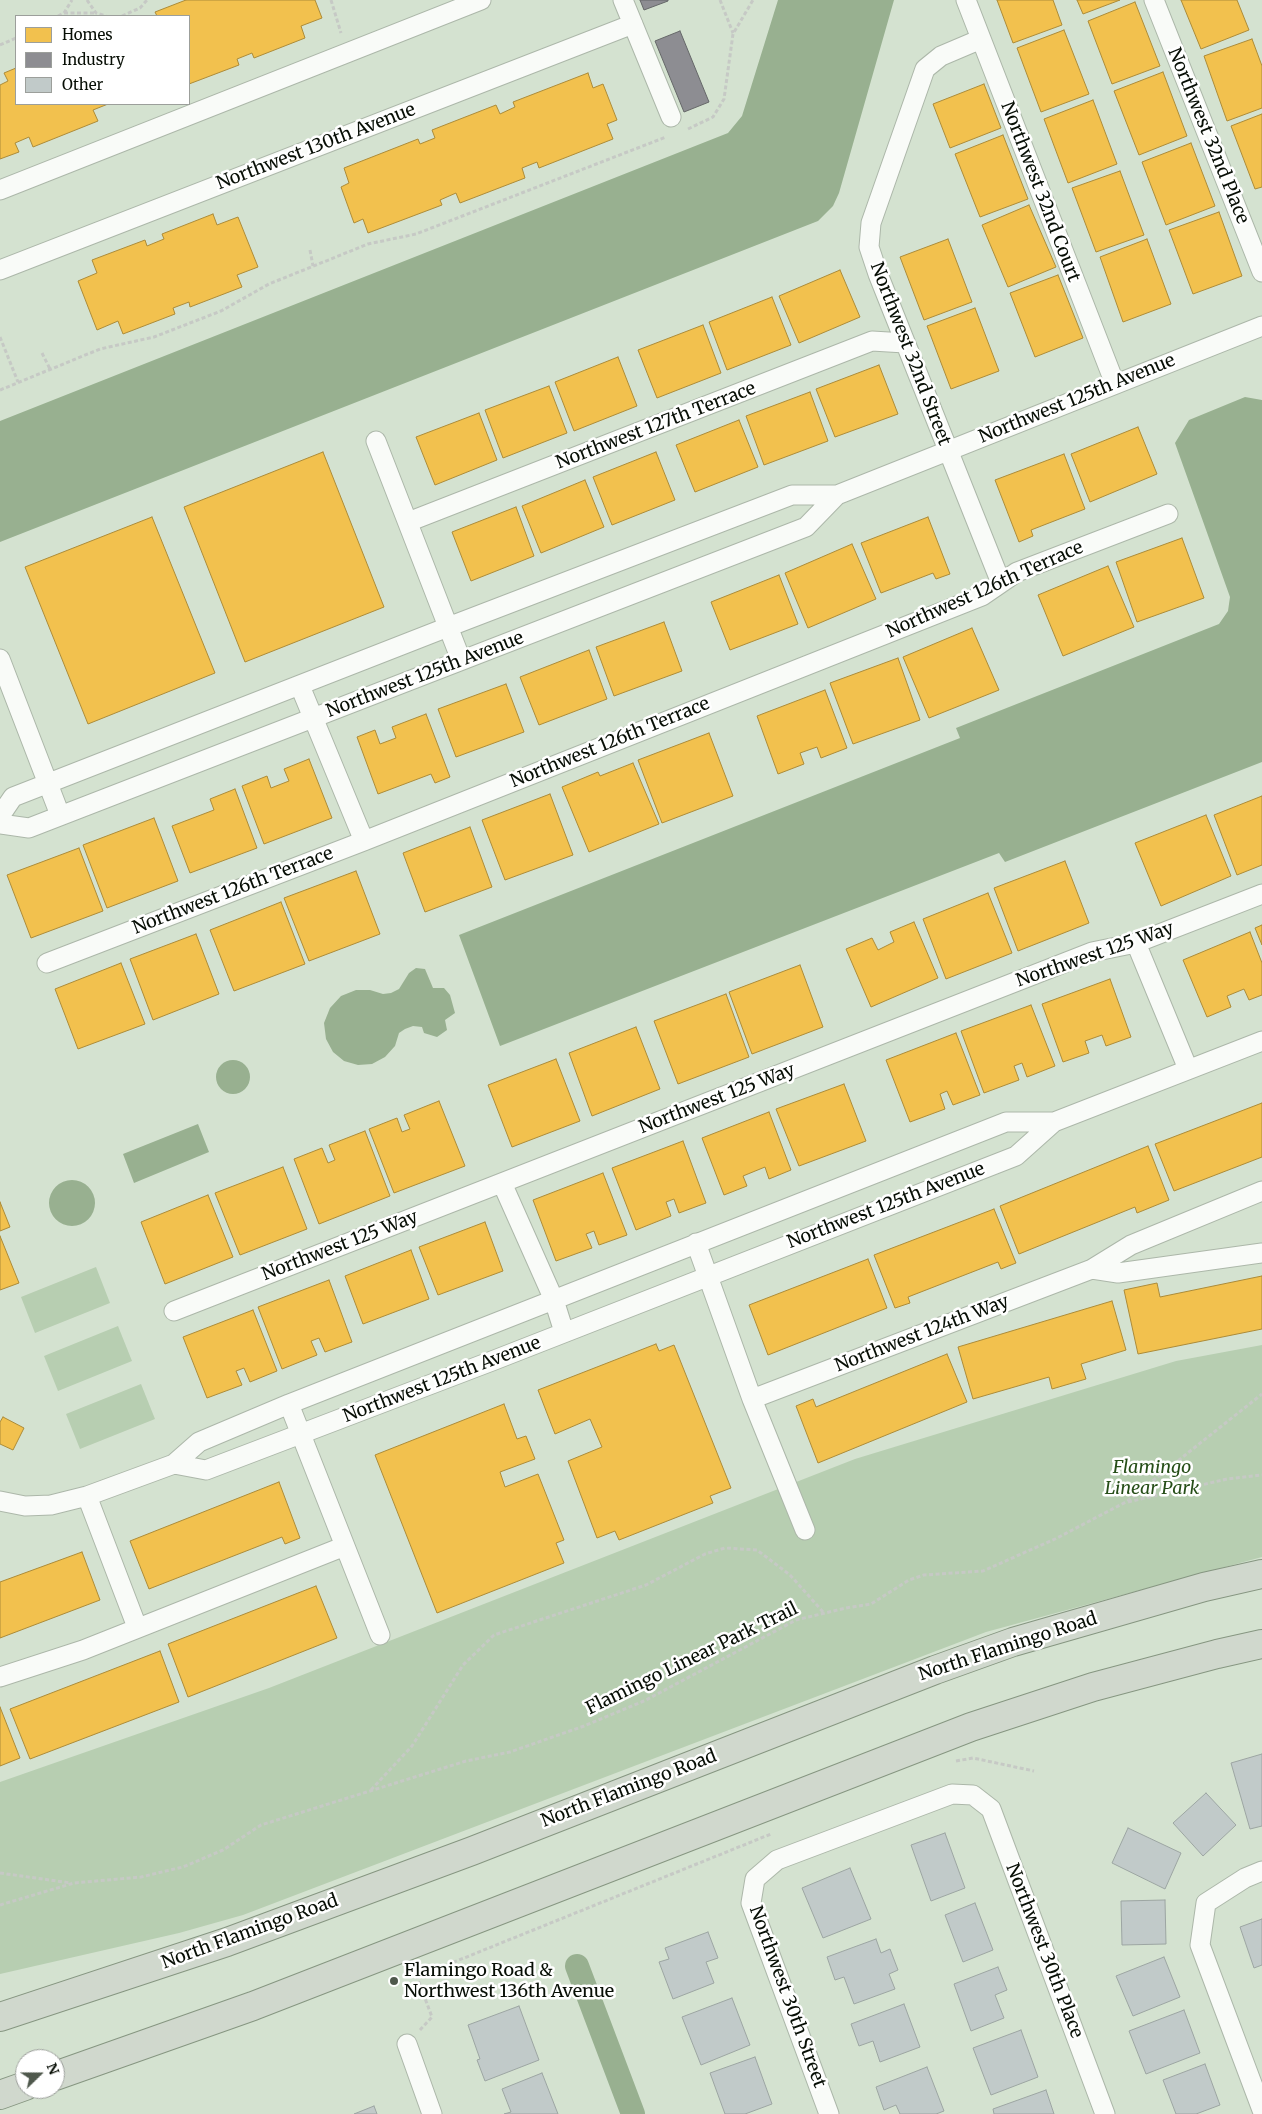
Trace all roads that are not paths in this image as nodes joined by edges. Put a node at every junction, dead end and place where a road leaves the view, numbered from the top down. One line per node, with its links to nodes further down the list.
1 (481, 0): 8 (street)
2 (623, 0): 5 (street)
3 (966, 0): 6 (street, Northwest 32nd Court)
4 (1154, 0): 10 (street, Northwest 32nd Place)
5 (633, 24): 7 (street); 9 (street, Northwest 130th Avenue)
6 (981, 39): 12 (street, Northwest 32nd Street); 13 (street, Northwest 32nd Court)
7 (676, 127)
8 (0, 190)
9 (0, 270)
10 (1262, 272)
11 (1262, 326): 13 (street, Northwest 125th Avenue)
12 (905, 343): 15 (street, Northwest 32nd Street); 18 (street, Northwest 127th Terrace)
13 (1114, 384): 15 (street, Northwest 125th Avenue)
14 (376, 441): 18 (street)
15 (947, 450): 16 (street, Northwest 125th Avenue); 19 (street, Northwest 32nd Street)
16 (837, 495): 20 (street, Northwest 125th Avenue); 22 (street, Northwest 125th Avenue)
17 (1168, 514): 19 (street, Northwest 126th Terrace)
18 (408, 522): 20 (street)
19 (1001, 583): 29 (street, Northwest 126th Terrace)
20 (448, 627): 22 (street); 23 (street, Northwest 125th Avenue)
21 (0, 659): 25 (street)
22 (461, 660): 24 (street, Northwest 125th Avenue)
23 (300, 686): 24 (street); 25 (street, Northwest 125th Avenue)
24 (313, 719): 26 (street, Northwest 125th Avenue); 29 (street)
25 (48, 784): 26 (street); 27 (street, Northwest 125th Avenue)
26 (60, 815): 28 (street, Northwest 125th Avenue)
27 (0, 816)
28 (0, 824)
29 (364, 841): 32 (street, Northwest 126th Terrace)
30 (1262, 894): 31 (street, Northwest 125 Way)
31 (1136, 942): 34 (street); 36 (street, Northwest 125 Way)
32 (47, 963)
33 (1262, 1041): 34 (street, Northwest 125th Avenue)
34 (1188, 1069): 35 (street, Northwest 125th Avenue)
35 (1054, 1122): 38 (street, Northwest 125th Avenue); 41 (street, Northwest 125th Avenue)
36 (502, 1183): 42 (street); 43 (street, Northwest 125 Way)
37 (1262, 1190): 40 (street, Northwest 124th Way)
38 (696, 1243): 41 (street); 42 (street, Northwest 125th Avenue)
39 (1262, 1253): 40 (street, Northwest 124th Way)
40 (1092, 1269): 45 (street, Northwest 124th Way)
41 (708, 1276): 44 (street, Northwest 125th Avenue); 45 (street)
42 (554, 1300): 44 (street); 46 (street, Northwest 125th Avenue)
43 (174, 1311)
44 (564, 1332): 47 (street, Northwest 125th Avenue)
45 (752, 1399): 51 (street)
46 (289, 1404): 47 (street); 48 (street, Northwest 125th Avenue)
47 (300, 1434): 48 (street, Northwest 125th Avenue); 52 (street)
48 (174, 1464): 49 (street, Northwest 125th Avenue)
49 (87, 1496): 50 (street, Northwest 125th Avenue); 54 (street)
50 (0, 1501)
51 (805, 1530)
52 (345, 1546): 54 (street); 55 (street)
53 (1262, 1574): 60 (highway, North Flamingo Road)
54 (137, 1627): 57 (street)
55 (380, 1635)
56 (1262, 1644): 62 (highway)
57 (0, 1677)
58 (1262, 1871): 65 (street)
59 (755, 1879): 67 (street, Northwest 30th Street); 68 (street, Northwest 30th Place)
60 (0, 2017)
61 (407, 2044): 66 (street)
62 (65, 2072)
63 (15, 2090): 64 (highway)
64 (0, 2095)
65 (1260, 2101)
66 (432, 2114)
67 (829, 2114)
68 (1105, 2114)

